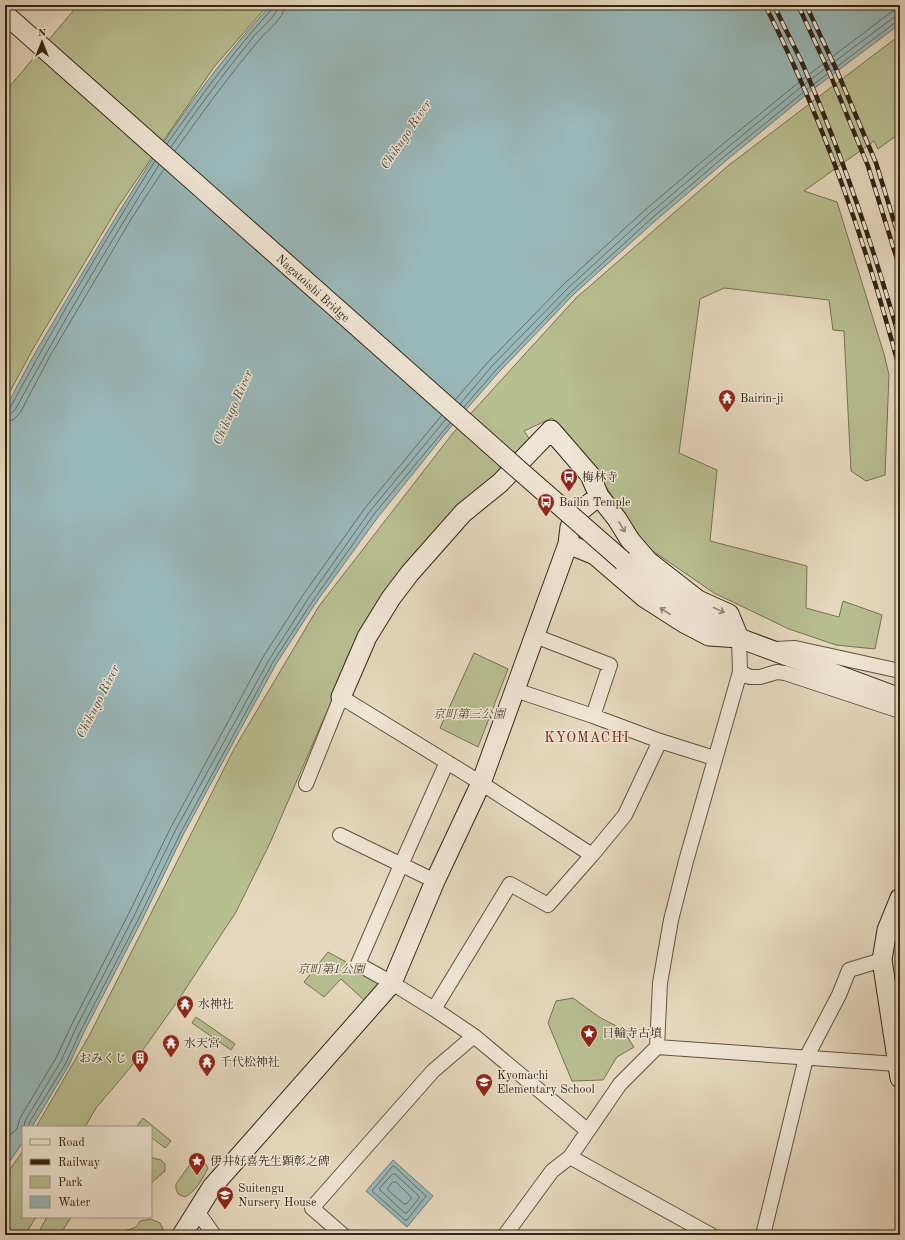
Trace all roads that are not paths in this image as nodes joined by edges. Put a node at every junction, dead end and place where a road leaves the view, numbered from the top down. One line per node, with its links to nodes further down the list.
1 (5, 14): 5 (street, Nagatoishi Bridge, bridge)
2 (599, 496): 3 (street); 5 (street, one-way to 5); 10 (street)
3 (568, 544): 4 (street); 5 (street, one-way to 3)
4 (535, 636): 9 (street); 13 (street)
5 (739, 638): 6 (street); 8 (street)
6 (766, 649): 7 (street); 11 (street)
7 (900, 671)
8 (740, 672): 12 (street); 15 (street)
9 (514, 690): 13 (street); 17 (street)
10 (342, 697): 16 (street); 18 (street)
11 (900, 698)
12 (900, 711)
13 (593, 716): 14 (street)
14 (660, 741): 15 (street); 20 (street)
15 (714, 758): 28 (street)
16 (447, 762): 17 (street); 21 (street)
17 (481, 783): 20 (street); 22 (street)
18 (306, 784)
19 (340, 835): 21 (street)
20 (592, 855): 26 (street)
21 (401, 864): 22 (street); 25 (street)
22 (434, 882): 25 (street)
23 (900, 898): 24 (street)
24 (882, 960): 29 (street); 30 (street)
25 (392, 983): 26 (street); 33 (street)
26 (434, 1009): 27 (street)
27 (474, 1036): 31 (street); 36 (street)
28 (657, 1047): 29 (street); 31 (street)
29 (806, 1058): 30 (street); 39 (street)
30 (899, 1071)
31 (588, 1131): 32 (street)
32 (570, 1157): 37 (street); 38 (street)
33 (198, 1210): 34 (street); 35 (street)
34 (182, 1235)
35 (214, 1235)
36 (343, 1235)
37 (505, 1235)
38 (711, 1235)
39 (763, 1235)

